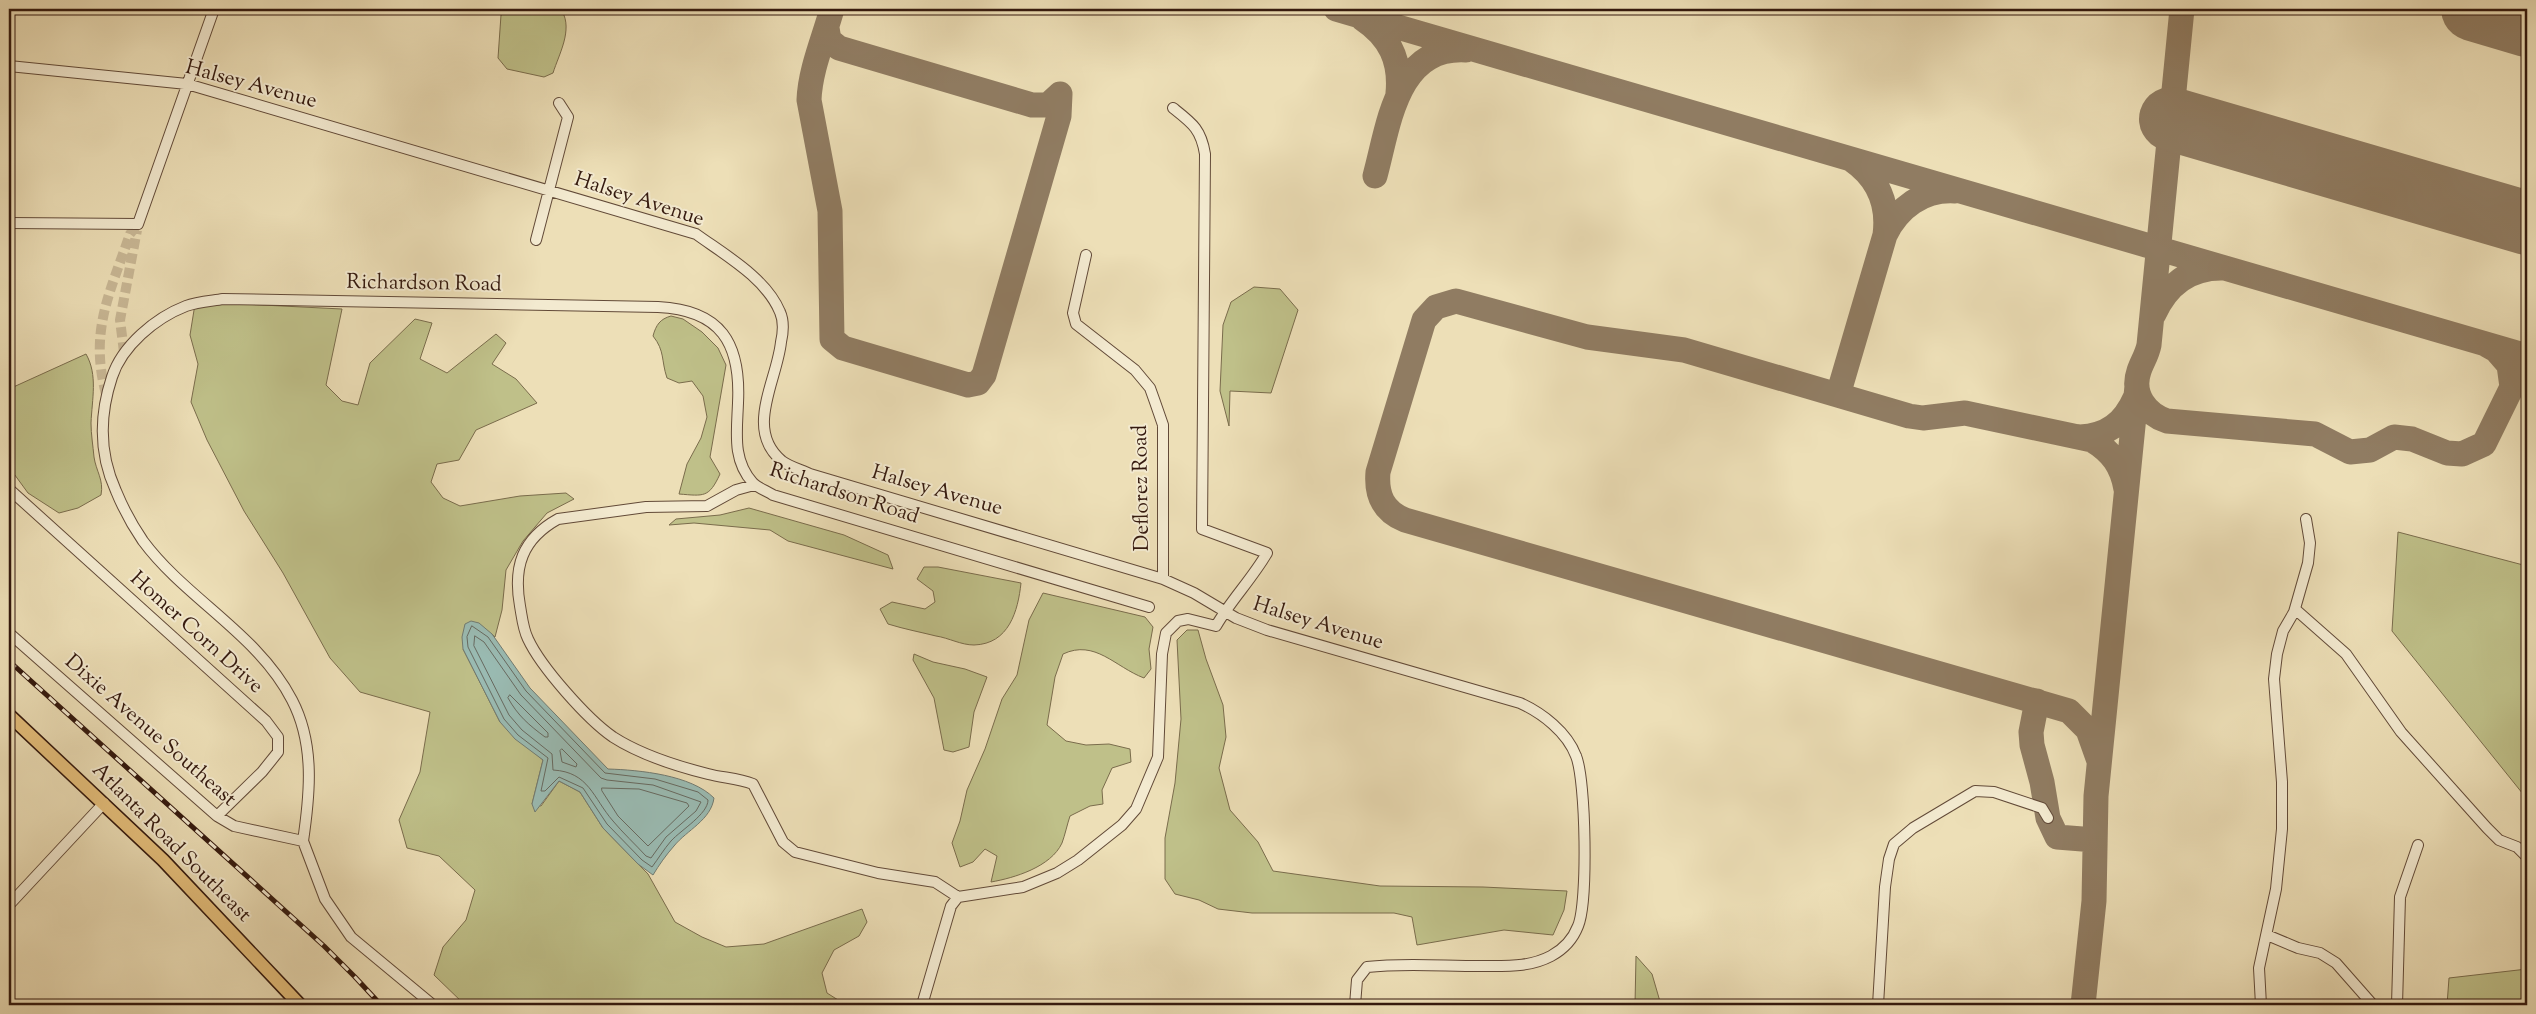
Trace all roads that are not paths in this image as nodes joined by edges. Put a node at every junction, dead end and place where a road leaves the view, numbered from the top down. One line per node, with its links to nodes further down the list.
1 (214, 9): 3 (street)
2 (9, 66): 3 (street, Halsey Avenue)
3 (187, 84): 6 (street, Halsey Avenue); 7 (street)
4 (559, 103): 6 (street)
5 (1173, 108): 16 (street)
6 (549, 192): 8 (street); 13 (street, Halsey Avenue)
7 (9, 223)
8 (536, 240)
9 (1086, 255): 13 (street, Deflorez Road)
10 (754, 485): 14 (street, Richardson Road); 22 (street, Richardson Road); 25 (street)
11 (9, 490): 20 (street, Homer Corn Drive)
12 (2306, 519): 15 (street)
13 (1163, 578): 16 (street, Halsey Avenue)
14 (1149, 607)
15 (2295, 609): 24 (street); 27 (street)
16 (1225, 611): 25 (street); 31 (street, Halsey Avenue)
17 (9, 633): 20 (street, Dixie Avenue Southeast)
18 (9, 715): 19 (main road, Atlanta Road Southeast)
19 (104, 803): 26 (street); 28 (main road, Atlanta Road Southeast)
20 (217, 816): 22 (street, Dixie Avenue Southeast)
21 (2048, 818): 32 (street)
22 (304, 841): 29 (street)
23 (2418, 845): 35 (street)
24 (2527, 857)
25 (958, 896): 30 (street)
26 (9, 904)
27 (2267, 935): 33 (street); 34 (street)
28 (300, 1005)
29 (433, 1005)
30 (922, 1005)
31 (1355, 1005)
32 (1878, 1005)
33 (2261, 1005)
34 (2373, 1005)
35 (2397, 1005)

